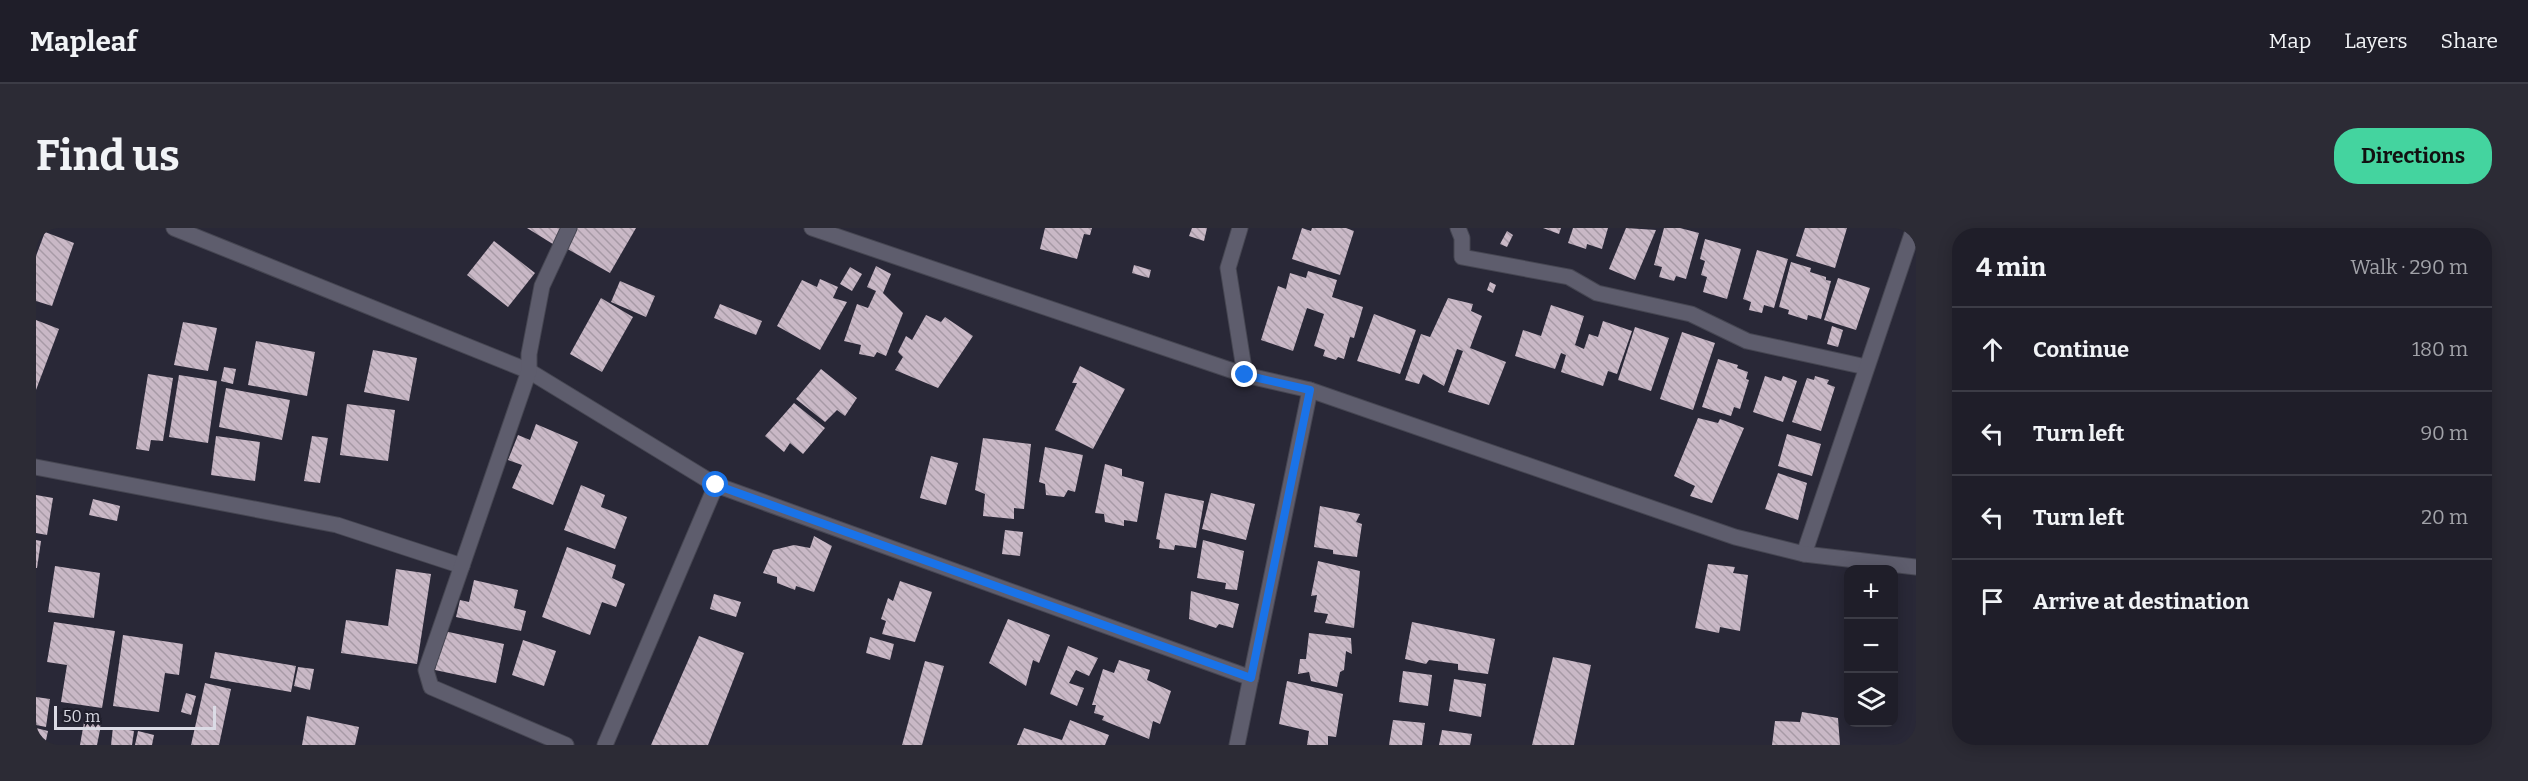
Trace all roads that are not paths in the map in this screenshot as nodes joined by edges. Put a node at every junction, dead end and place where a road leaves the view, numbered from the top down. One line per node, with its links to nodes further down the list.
1 (174, 228): 8 (street)
2 (569, 228): 8 (street)
3 (812, 228): 9 (street)
4 (1240, 228): 9 (street)
5 (1458, 228): 7 (street)
6 (1914, 228): 7 (street)
7 (1866, 367): 13 (street)
8 (529, 371): 12 (street); 14 (street)
9 (1245, 375): 10 (street)
10 (1310, 390): 13 (street); 16 (street)
11 (36, 467): 14 (street)
12 (716, 485): 16 (street); 18 (street)
13 (1804, 554): 15 (street)
14 (462, 566): 17 (street)
15 (1916, 567)
16 (1251, 678): 19 (street)
17 (566, 745)
18 (605, 745)
19 (1238, 745)

